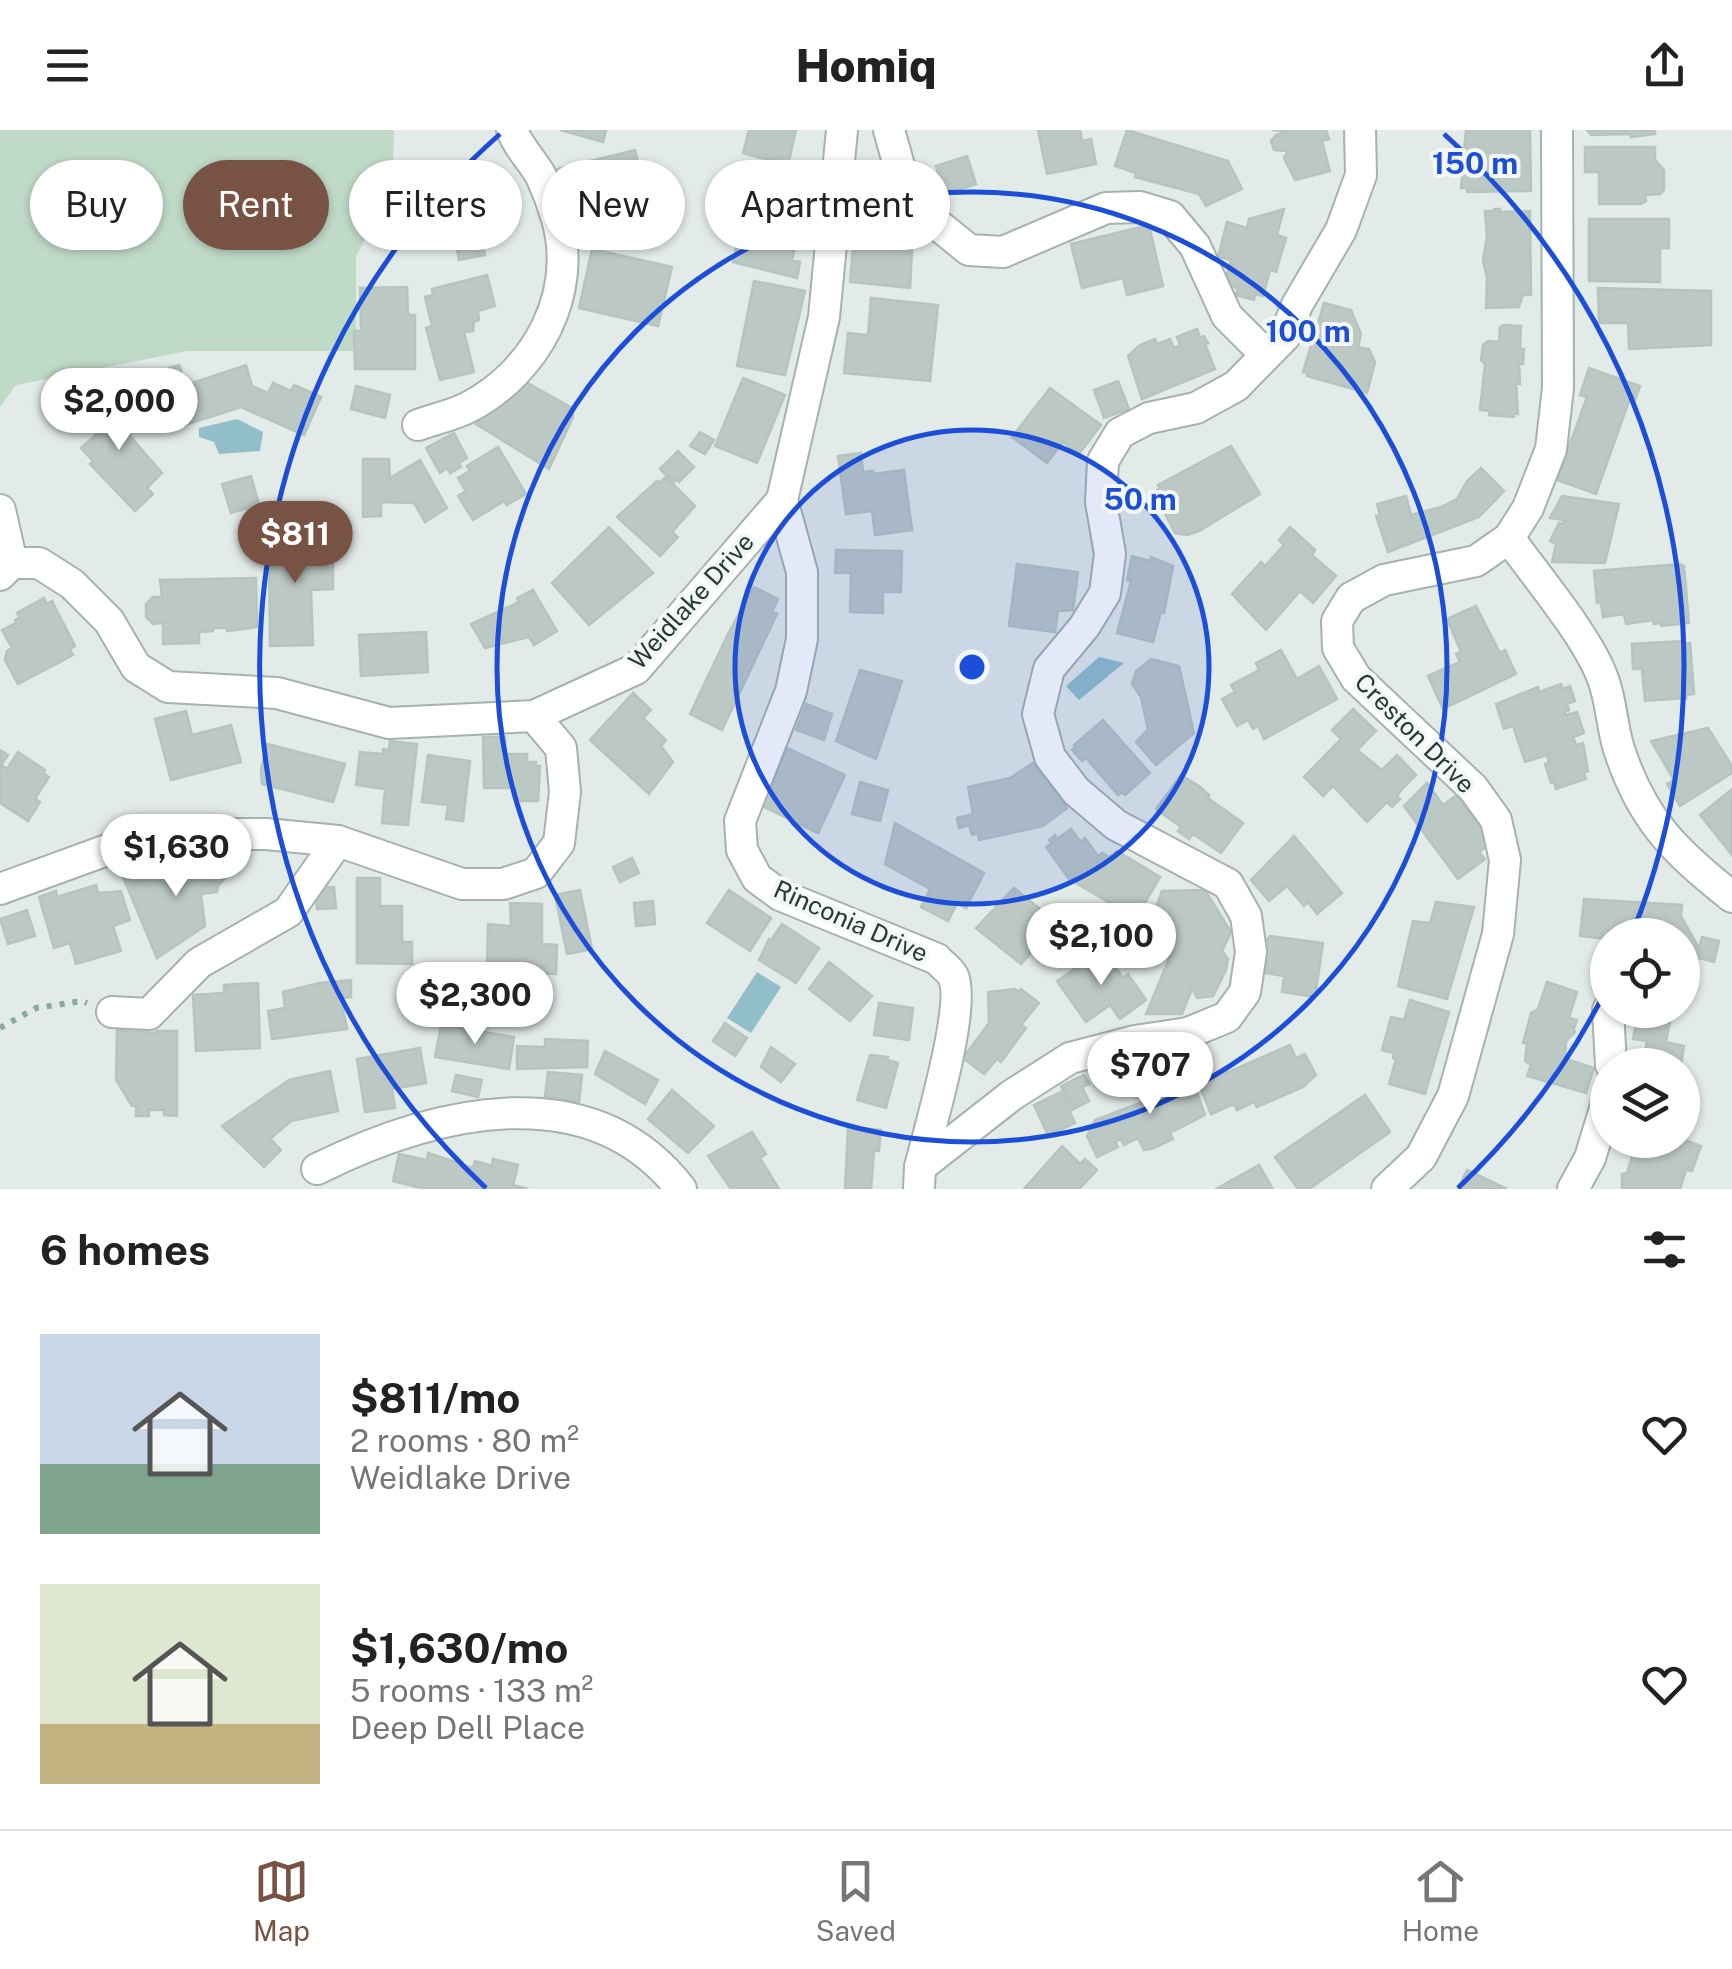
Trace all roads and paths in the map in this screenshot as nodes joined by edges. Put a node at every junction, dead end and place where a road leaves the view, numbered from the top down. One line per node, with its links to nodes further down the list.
1 (512, 130): 7 (street)
2 (842, 130): 8 (street, Rinconia Drive)
3 (889, 130): 6 (street)
4 (1360, 130): 6 (street)
5 (1557, 130): 10 (street)
6 (1265, 354): 20 (street)
7 (418, 425)
8 (782, 500): 12 (street, Weidlake Drive); 20 (street, Rinconia Drive)
9 (0, 510): 11 (street)
10 (1509, 538): 15 (street); 22 (street, Creston Drive)
11 (6, 569): 12 (street, Weidlake Drive)
12 (534, 716): 13 (street)
13 (338, 841): 14 (street); 16 (street)
14 (0, 890)
15 (1732, 897)
16 (112, 1012): 17 (path)
17 (0, 1028)
18 (1590, 1158): 23 (street)
19 (317, 1169): 21 (street)
20 (920, 1178)
21 (681, 1189)
22 (1387, 1189)
23 (1574, 1189)

